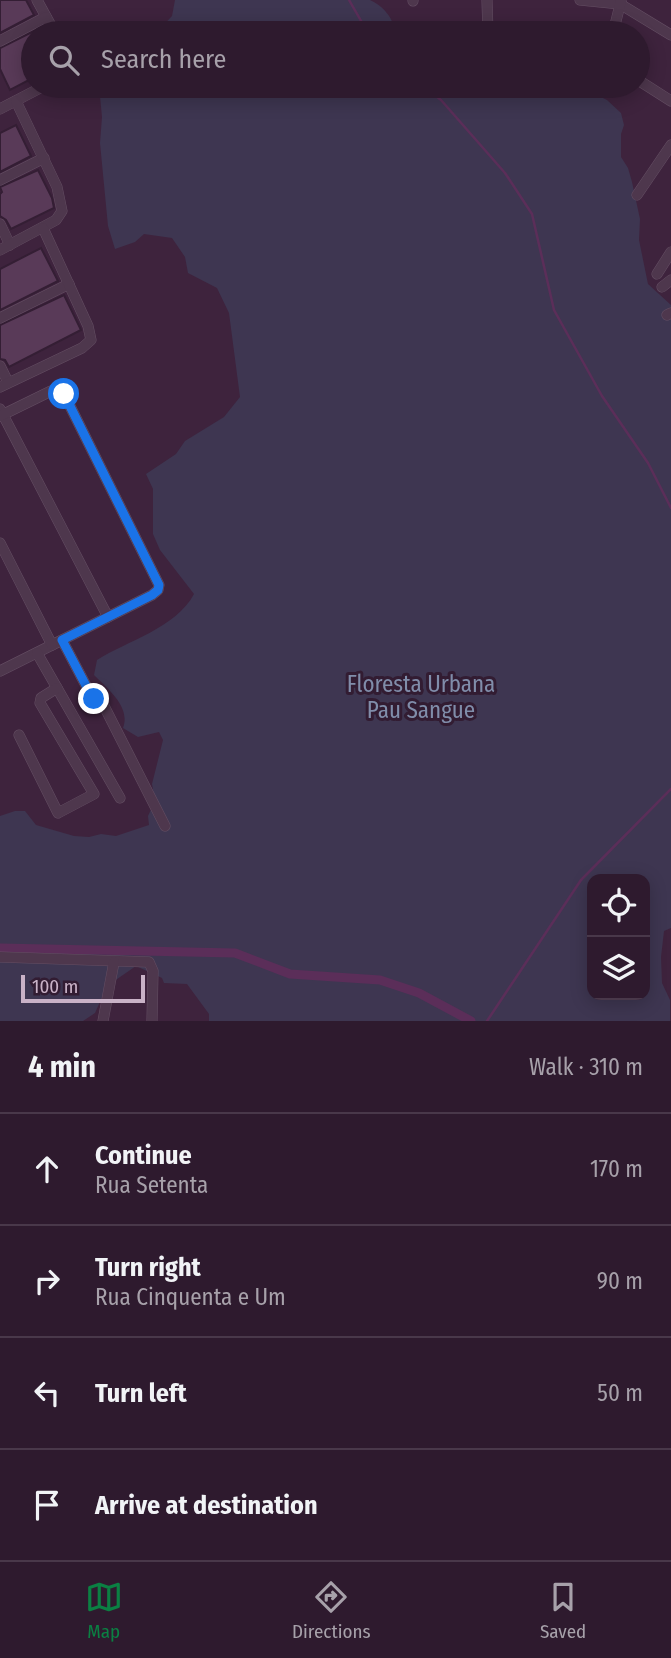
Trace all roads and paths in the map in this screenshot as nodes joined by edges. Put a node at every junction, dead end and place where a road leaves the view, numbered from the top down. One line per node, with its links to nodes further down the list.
1 (37, 0): 5 (street)
2 (487, 0): 8 (street)
3 (580, 0): 4 (street)
4 (621, 2): 9 (street); 11 (street)
5 (46, 17): 6 (street); 7 (street)
6 (38, 21)
7 (48, 21)
8 (488, 21)
9 (616, 21)
10 (650, 21): 13 (street)
11 (650, 21)
12 (21, 30): 14 (street)
13 (671, 35)
14 (0, 41)
15 (650, 88): 18 (street)
16 (22, 98): 17 (street)
17 (16, 101): 19 (street); 21 (street)
18 (671, 101)
19 (0, 109)
20 (671, 145): 23 (street)
21 (44, 158): 22 (street); 25 (street)
22 (0, 180)
23 (637, 195)
24 (0, 224): 26 (street)
25 (43, 228): 26 (street); 31 (street)
26 (10, 245): 27 (street)
27 (0, 250)
28 (671, 252): 29 (street)
29 (657, 274)
30 (671, 280): 32 (street)
31 (69, 284): 33 (street); 35 (street)
32 (662, 287)
33 (0, 318)
34 (0, 366): 35 (street)
35 (4, 385)
36 (1, 413): 38 (street); 38 (street)
37 (0, 543): 39 (street)
38 (107, 617): 39 (street)
39 (57, 642): 40 (street); 45 (street)
40 (37, 653): 41 (street); 42 (street)
41 (0, 671)
42 (57, 688): 43 (street); 44 (street)
43 (19, 735)
44 (120, 798)
45 (165, 826)
46 (0, 957): 47 (street)
47 (114, 962): 48 (street); 49 (street)
48 (103, 1021)
49 (152, 1021)

